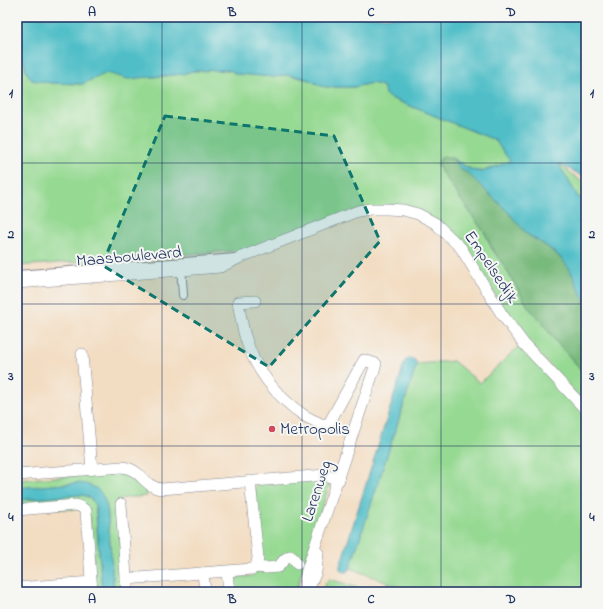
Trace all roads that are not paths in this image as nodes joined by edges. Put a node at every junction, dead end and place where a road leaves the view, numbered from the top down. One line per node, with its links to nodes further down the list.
1 (268, 247): 2 (street, Maasboulevard); 8 (street, Empelsedijk)
2 (181, 266): 3 (street, Maasboulevard); 4 (street, Maasboulevard); 5 (street)
3 (17, 275)
4 (17, 283)
5 (183, 295)
6 (255, 302): 11 (street, Larenweg)
7 (82, 354): 9 (street)
8 (586, 410)
9 (92, 469): 10 (street); 12 (street)
10 (17, 475)
11 (338, 480): 12 (street); 15 (street, Larenweg)
12 (250, 481): 17 (street)
13 (121, 504): 20 (street)
14 (17, 510): 21 (street)
15 (319, 536): 26 (street, Larenweg); 27 (street, Larenweg)
16 (297, 564): 17 (street)
17 (256, 567): 18 (street)
18 (228, 572): 19 (street); 25 (street)
19 (203, 573): 20 (street); 24 (street)
20 (126, 579): 23 (street)
21 (92, 587): 22 (street)
22 (17, 588)
23 (127, 592)
24 (205, 592)
25 (229, 592)
26 (302, 592)
27 (307, 592)

